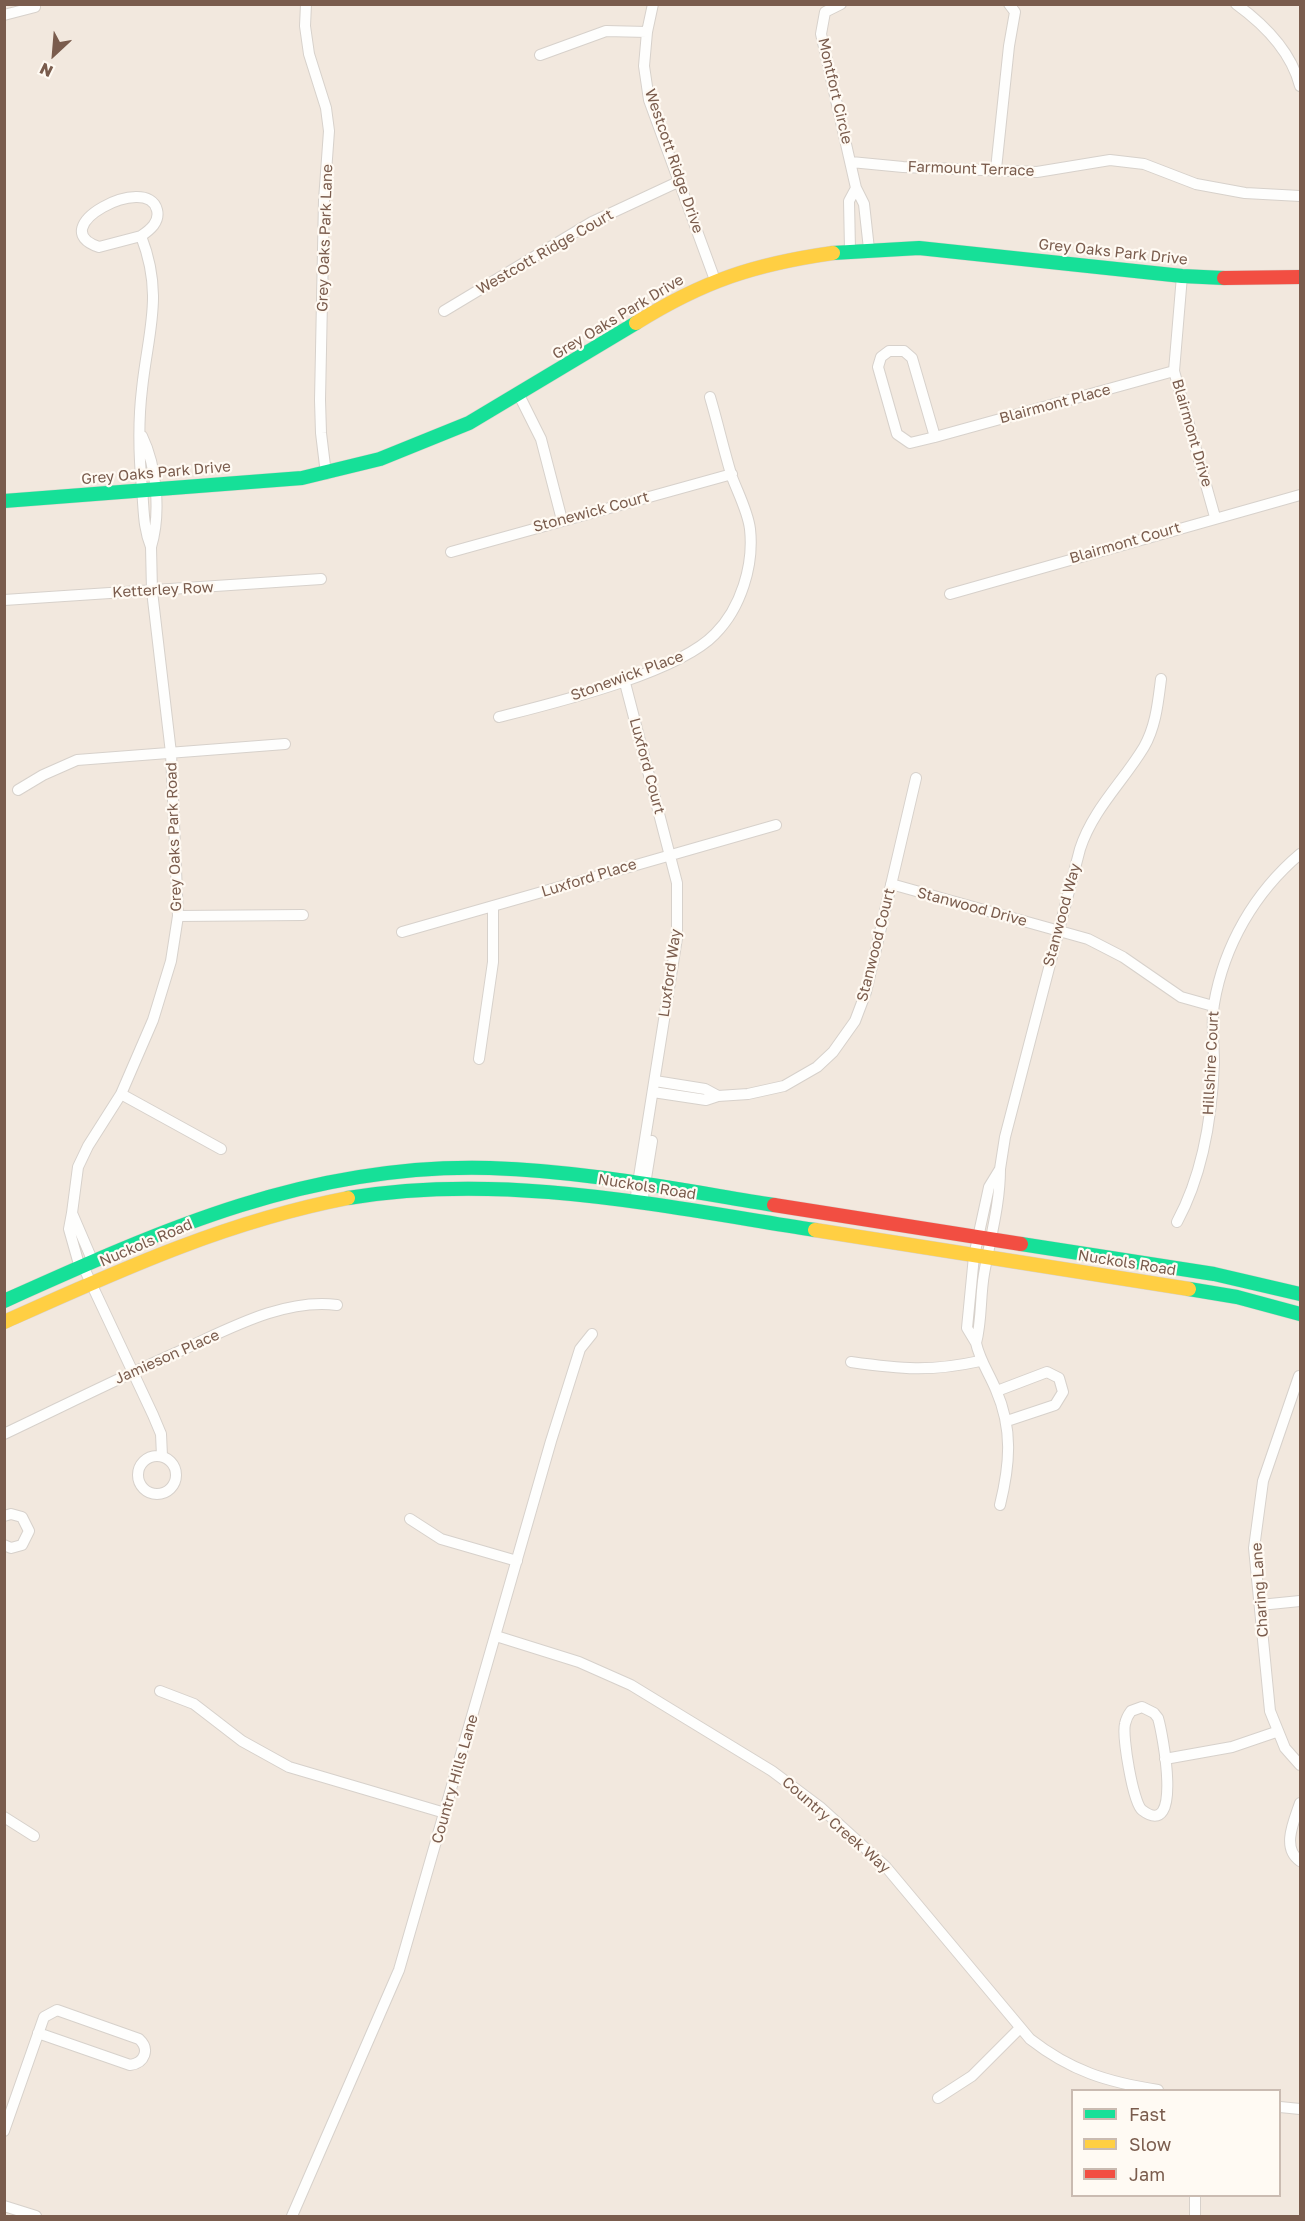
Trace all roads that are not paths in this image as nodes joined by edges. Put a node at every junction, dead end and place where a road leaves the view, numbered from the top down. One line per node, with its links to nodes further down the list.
1 (306, 4): 27 (street, Grey Oaks Park Lane)
2 (653, 4): 8 (street, Westcott Ridge Drive)
3 (842, 4): 11 (street, Montfort Circle)
4 (1009, 4): 12 (street)
5 (1236, 4): 10 (street)
6 (35, 7): 7 (street)
7 (4, 15)
8 (647, 32): 9 (street); 13 (street, Westcott Ridge Drive)
9 (540, 55)
10 (1300, 86)
11 (851, 162): 12 (street, Farmount Terrace); 14 (street, Montfort Circle)
12 (996, 169): 15 (street, Farmount Terrace)
13 (680, 181): 21 (street, Westcott Ridge Drive); 22 (street, Westcott Ridge Court)
14 (856, 188): 17 (street, Montfort Circle); 18 (street, Montfort Circle)
15 (1300, 196)
16 (141, 236): 16 (street); 29 (street, Grey Oaks Park Road)
17 (869, 249): 18 (main road, Grey Oaks Park Drive); 19 (main road, Grey Oaks Park Drive)
18 (850, 250): 21 (main road, Grey Oaks Park Drive)
19 (1182, 276): 20 (main road, Grey Oaks Park Drive); 23 (street, Blairmont Drive)
20 (1300, 277)
21 (715, 280): 24 (main road, Grey Oaks Park Drive)
22 (444, 311)
23 (1174, 371): 26 (street, Blairmont Place); 32 (street, Blairmont Drive)
24 (519, 395): 27 (main road, Grey Oaks Park Drive); 33 (street)
25 (710, 398): 28 (street, Stonewick Place)
26 (935, 437): 26 (street, Blairmont Place)
27 (326, 474): 29 (main road, Grey Oaks Park Drive)
28 (732, 474): 33 (street, Stonewick Court); 39 (street, Stonewick Place)
29 (149, 490): 31 (main road, Grey Oaks Park Drive); 36 (street, Grey Oaks Park Road)
30 (1300, 495): 32 (street, Blairmont Court)
31 (4, 501)
32 (1215, 517): 37 (street, Blairmont Court)
33 (562, 520): 34 (street, Stonewick Court)
34 (451, 552)
35 (321, 579): 36 (street, Ketterley Row)
36 (152, 591): 38 (street, Ketterley Row); 43 (street, Grey Oaks Park Road)
37 (950, 594)
38 (4, 600)
39 (624, 679): 41 (street, Stonewick Place); 47 (street, Luxford Court)
40 (1161, 679): 53 (street, Stanwood Way)
41 (499, 717)
42 (285, 744): 43 (street)
43 (171, 753): 45 (street); 52 (street, Grey Oaks Park Road)
44 (916, 778): 49 (street, Stanwood Court)
45 (18, 790)
46 (776, 825): 47 (street, Luxford Place)
47 (670, 853): 50 (street, Luxford Place); 57 (street, Luxford Way)
48 (1300, 854): 55 (street, Hillshire Court)
49 (891, 884): 53 (street, Stanwood Drive); 57 (street, Stanwood Court)
50 (494, 906): 54 (street, Luxford Place); 56 (street)
51 (303, 915): 52 (street)
52 (178, 916): 58 (street, Grey Oaks Park Road)
53 (1059, 930): 55 (street, Stanwood Drive); 63 (street, Stanwood Way)
54 (402, 932)
55 (1213, 1006): 62 (street, Hillshire Court)
56 (479, 1059)
57 (654, 1087): 60 (street, Luxford Way)
58 (121, 1094): 59 (street); 65 (street, Grey Oaks Park Road)
59 (221, 1149)
60 (638, 1184): 61 (street, Luxford Way); 63 (main road, Nuckols Road); 65 (main road, Nuckols Road)
61 (635, 1202): 64 (main road, Nuckols Road); 66 (main road, Nuckols Road)
62 (1177, 1222)
63 (985, 1238): 64 (street, Stanwood Way); 67 (main road, Nuckols Road)
64 (981, 1257): 70 (main road, Nuckols Road); 73 (street, Stanwood Way)
65 (85, 1265): 66 (street, Grey Oaks Park Road); 68 (main road, Nuckols Road)
66 (90, 1284): 71 (main road, Nuckols Road); 75 (street, Grey Oaks Park Road)
67 (1300, 1294)
68 (4, 1301)
69 (337, 1305): 75 (street, Jamieson Place)
70 (1300, 1314)
71 (4, 1322)
72 (592, 1334): 85 (street, Country Hills Lane)
73 (980, 1361): 74 (street); 77 (street, Stanwood Way)
74 (851, 1362)
75 (131, 1372): 79 (street, Jamieson Place); 80 (street, Grey Oaks Park Road)
76 (1299, 1376): 87 (street, Charing Lane)
77 (997, 1391): 78 (street, Stanwood Way); 78 (street)
78 (1007, 1421): 81 (street, Stanwood Way)
79 (4, 1434)
80 (162, 1456)
81 (1000, 1505)
82 (4, 1516): 84 (street)
83 (410, 1519): 85 (street)
84 (4, 1545)
85 (517, 1561): 88 (street, Country Hills Lane)
86 (1300, 1601): 87 (street)
87 (1260, 1605): 90 (street, Charing Lane)
88 (495, 1636): 94 (street, Country Hills Lane); 98 (street, Country Creek Way)
89 (160, 1690): 94 (street)
90 (1276, 1732): 91 (street); 92 (street, Charing Lane)
91 (1165, 1759): 91 (street)
92 (1300, 1765)
93 (1300, 1803): 97 (street)
94 (445, 1813): 108 (street, Country Hills Lane)
95 (4, 1817): 96 (street)
96 (34, 1836)
97 (1300, 1861)
98 (1020, 2028): 100 (street, Country Creek Way); 101 (street)
99 (38, 2033): 99 (street); 104 (street)
100 (1150, 2089)
101 (938, 2098)
102 (1281, 2107): 103 (street)
103 (1300, 2109)
104 (4, 2131)
105 (1195, 2197): 109 (street)
106 (4, 2206): 107 (street)
107 (36, 2217)
108 (292, 2217)
109 (1195, 2217)

